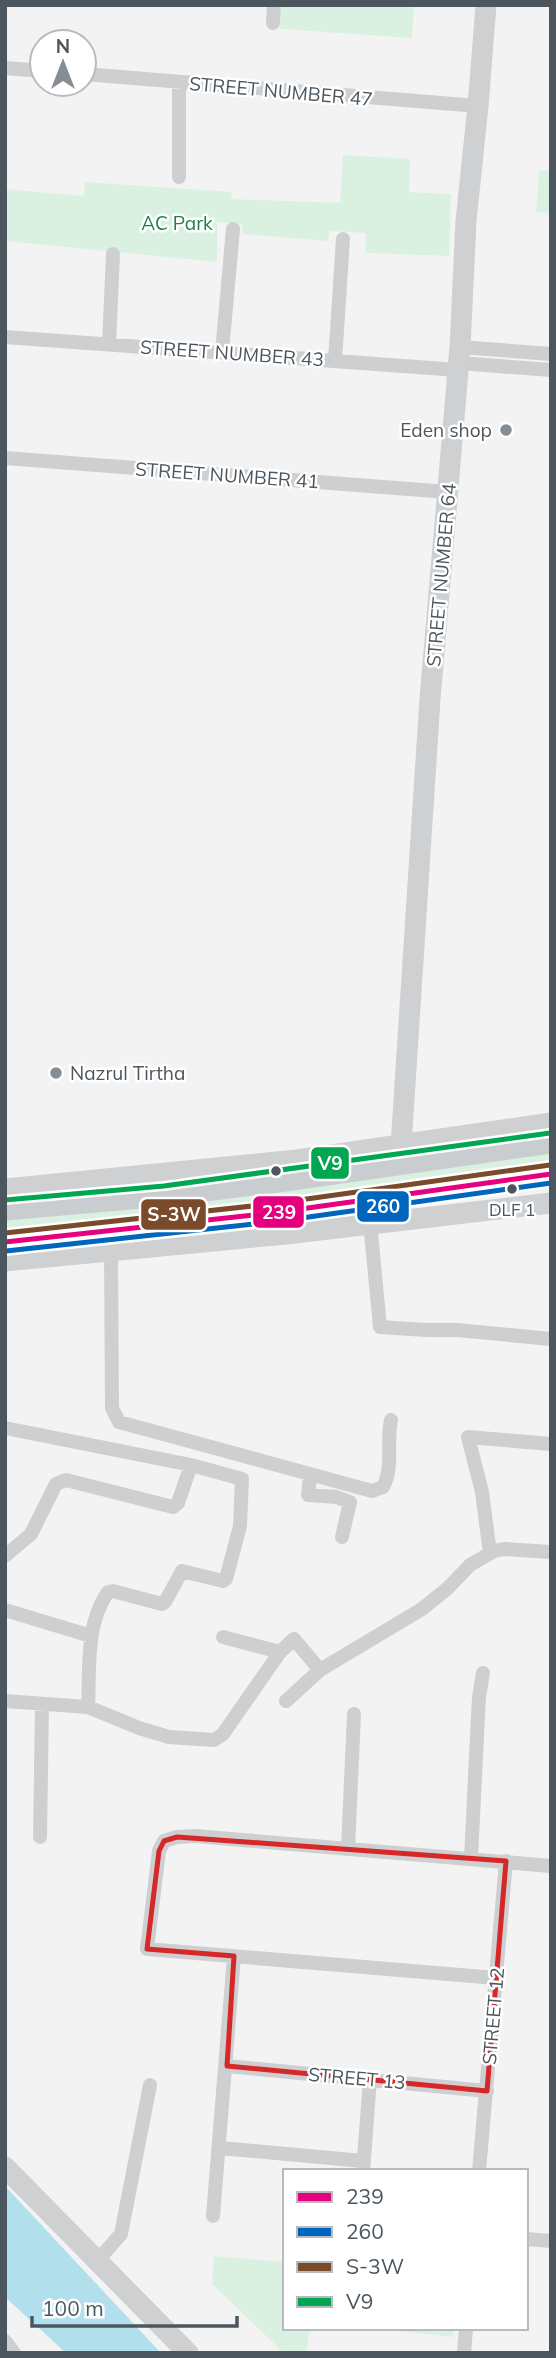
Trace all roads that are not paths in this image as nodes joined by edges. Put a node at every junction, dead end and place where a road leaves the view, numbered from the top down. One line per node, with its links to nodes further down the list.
1 (274, 5): 3 (street)
2 (485, 5): 8 (street, STREET NUMBER 64)
3 (273, 23)
4 (5, 68): 5 (street)
5 (28, 70)
6 (98, 75): 7 (street, STREET NUMBER 47)
7 (179, 82): 8 (street, STREET NUMBER 47); 9 (street)
8 (478, 106): 17 (street, STREET NUMBER 64)
9 (179, 177)
10 (233, 229): 15 (street)
11 (343, 239): 18 (street)
12 (113, 254): 14 (street)
13 (5, 337): 14 (street, STREET NUMBER 43)
14 (109, 344): 15 (street, STREET NUMBER 43)
15 (222, 352): 18 (street, STREET NUMBER 43)
16 (551, 354): 17 (street)
17 (459, 360): 18 (street, STREET NUMBER 43); 19 (street); 21 (street, STREET NUMBER 64)
18 (335, 361)
19 (551, 370)
20 (5, 458): 21 (street, STREET NUMBER 41)
21 (448, 492): 24 (street, STREET NUMBER 64)
22 (551, 1123): 24 (street)
23 (551, 1142): 28 (main road)
24 (401, 1146): 26 (street)
25 (551, 1174): 30 (main road)
26 (5, 1189)
27 (551, 1203): 29 (street)
28 (5, 1209)
29 (370, 1222): 31 (street); 33 (street)
30 (5, 1242)
31 (111, 1251): 32 (street); 38 (street)
32 (5, 1261)
33 (550, 1335)
34 (391, 1420): 38 (street)
35 (5, 1428): 37 (street)
36 (551, 1444): 40 (street)
37 (191, 1465): 42 (street); 44 (street)
38 (309, 1483): 39 (street)
39 (342, 1537)
40 (494, 1551): 41 (street); 47 (street)
41 (551, 1552)
42 (5, 1556)
43 (5, 1610): 44 (street)
44 (91, 1636): 52 (street)
45 (223, 1637): 46 (street)
46 (280, 1652): 47 (street); 52 (street)
47 (320, 1670): 50 (street)
48 (483, 1673): 56 (street)
49 (5, 1701): 51 (street)
50 (286, 1701)
51 (41, 1704): 52 (street); 54 (street)
52 (88, 1707)
53 (354, 1714): 55 (street)
54 (40, 1837)
55 (348, 1849): 56 (street); 59 (street)
56 (471, 1858): 57 (street)
57 (506, 1861): 58 (street); 60 (street, STREET 12)
58 (551, 1866)
59 (234, 1956): 60 (street); 61 (street)
60 (496, 1978): 64 (street, STREET 12)
61 (227, 2066): 62 (street, STREET 13); 65 (street)
62 (370, 2080): 64 (street, STREET 13); 67 (street)
63 (150, 2085): 72 (street)
64 (487, 2091): 68 (street, STREET 12)
65 (220, 2147): 67 (street); 69 (street)
66 (5, 2166): 72 (street)
67 (363, 2166)
68 (479, 2169)
69 (214, 2217)
70 (528, 2239): 71 (street)
71 (551, 2241)
72 (98, 2260): 76 (street)
73 (466, 2330): 77 (street)
74 (5, 2341): 75 (street)
75 (14, 2353)
76 (188, 2353)
77 (464, 2353)

